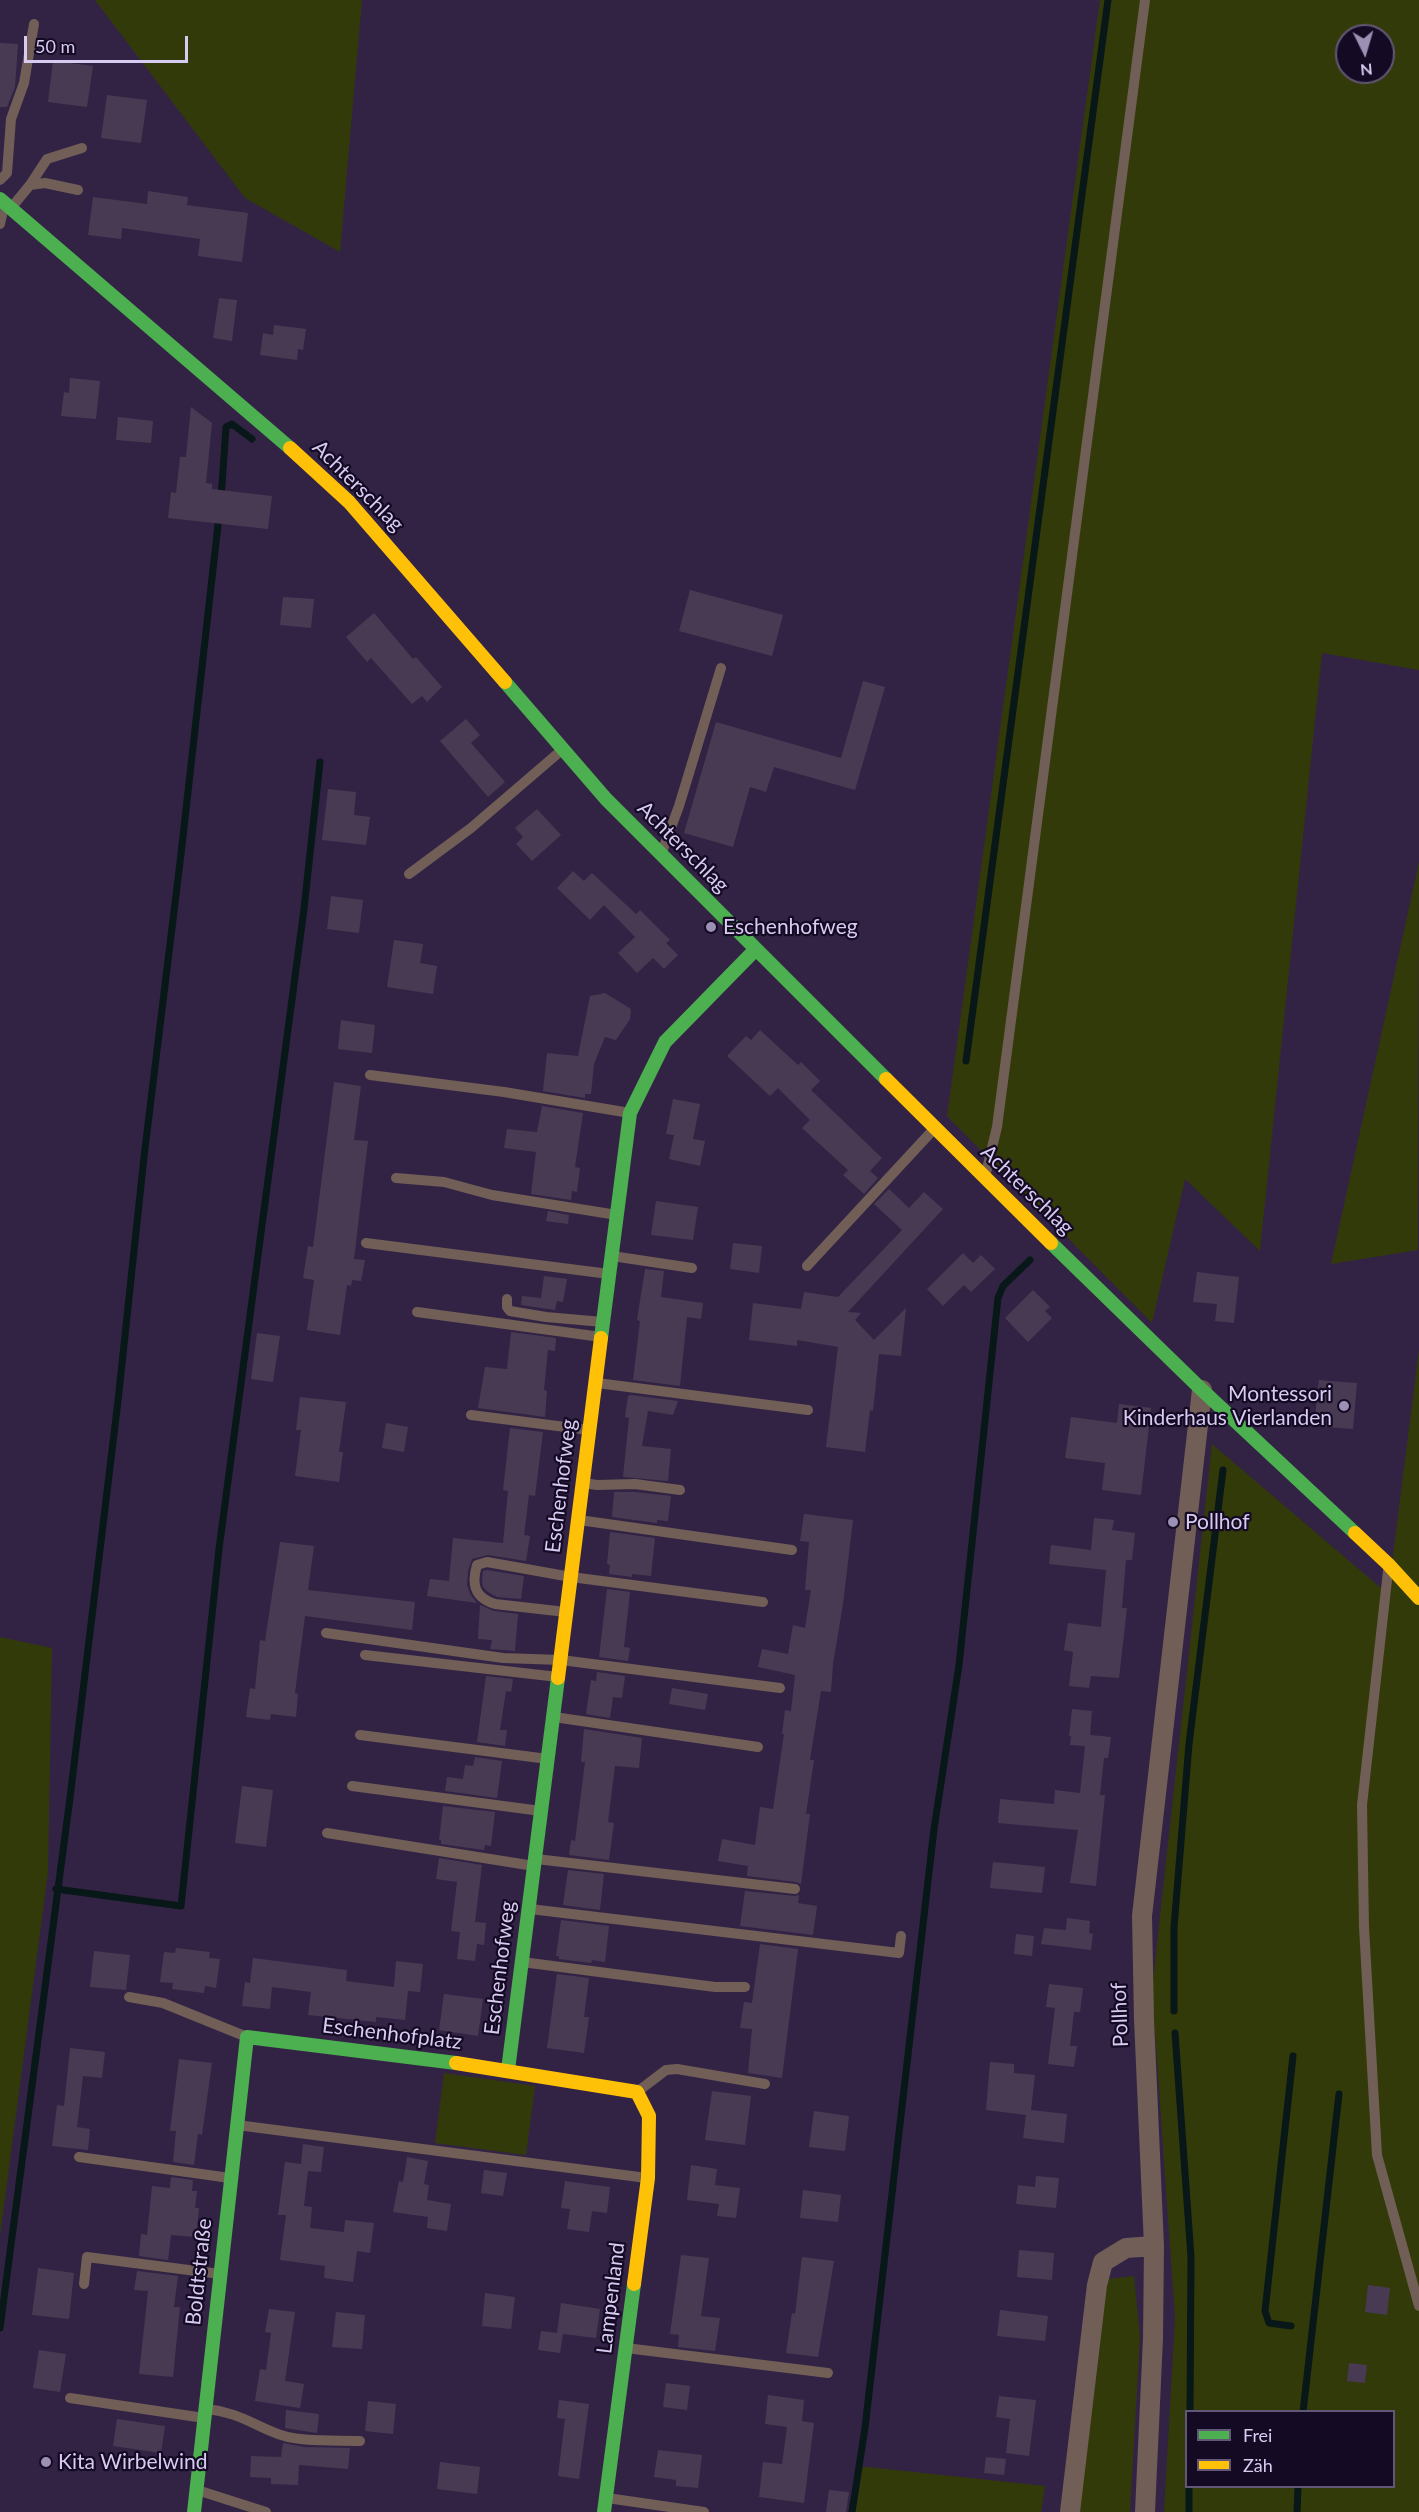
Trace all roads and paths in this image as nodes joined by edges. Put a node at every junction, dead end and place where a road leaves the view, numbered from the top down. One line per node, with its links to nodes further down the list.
1 (1145, 0): 18 (lane)
2 (34, 24): 4 (lane)
3 (81, 148): 5 (lane)
4 (0, 180)
5 (30, 185): 6 (lane); 7 (lane)
6 (78, 190)
7 (5, 203): 8 (lane); 10 (street, Achterschlag)
8 (0, 224)
9 (721, 668): 11 (lane)
10 (563, 749): 11 (street, Achterschlag); 12 (lane)
11 (661, 855): 13 (street, Achterschlag)
12 (409, 874)
13 (754, 950): 15 (street, Eschenhofweg); 16 (street, Achterschlag)
14 (370, 1075): 15 (lane)
15 (630, 1113): 19 (street, Eschenhofweg)
16 (934, 1128): 18 (street, Achterschlag); 22 (lane)
17 (396, 1178): 19 (lane)
18 (985, 1179): 30 (street, Achterschlag)
19 (617, 1215): 21 (street, Eschenhofweg)
20 (366, 1243): 24 (lane)
21 (612, 1256): 23 (lane); 24 (street, Eschenhofweg)
22 (807, 1266)
23 (692, 1268)
24 (610, 1274): 27 (street, Eschenhofweg)
25 (507, 1299): 27 (lane)
26 (417, 1312): 28 (lane)
27 (604, 1322): 28 (street, Eschenhofweg)
28 (602, 1337): 29 (street, Eschenhofweg)
29 (596, 1383): 31 (lane); 33 (street, Eschenhofweg)
30 (1202, 1390): 38 (street, Achterschlag); 70 (street, Pollhof)
31 (808, 1410)
32 (471, 1415): 33 (lane)
33 (590, 1430): 34 (street, Eschenhofweg)
34 (583, 1483): 35 (lane); 36 (street, Eschenhofweg)
35 (680, 1490)
36 (578, 1520): 37 (lane); 39 (street, Eschenhofweg)
37 (792, 1550)
38 (1389, 1564): 40 (street, Achterschlag); 73 (lane)
39 (571, 1576): 41 (lane); 42 (street, Eschenhofweg); 42 (lane)
40 (1419, 1598)
41 (763, 1602)
42 (567, 1612): 45 (street, Eschenhofweg)
43 (326, 1633): 45 (lane)
44 (365, 1655): 46 (lane)
45 (561, 1660): 46 (street, Eschenhofweg); 47 (lane)
46 (559, 1677): 48 (street, Eschenhofweg)
47 (780, 1688)
48 (553, 1717): 50 (lane); 51 (street, Eschenhofweg)
49 (360, 1735): 51 (lane)
50 (758, 1748)
51 (548, 1759): 53 (street, Eschenhofweg)
52 (352, 1786): 53 (lane)
53 (541, 1810): 55 (street, Eschenhofweg)
54 (327, 1833): 55 (lane)
55 (535, 1862): 56 (lane); 57 (street, Eschenhofweg)
56 (795, 1889)
57 (529, 1909): 58 (lane); 59 (street, Eschenhofweg)
58 (901, 1936)
59 (522, 1962): 60 (lane); 63 (street, Eschenhofweg)
60 (745, 1987)
61 (129, 1997): 62 (lane)
62 (247, 2037): 63 (street, Eschenhofplatz); 66 (street, Boldtstraße)
63 (508, 2070): 65 (street, Eschenhofplatz)
64 (765, 2084): 65 (lane)
65 (638, 2092): 69 (street, Lampenland)
66 (237, 2125): 68 (street, Boldtstraße); 69 (lane)
67 (79, 2157): 68 (lane)
68 (231, 2178): 71 (street, Boldtstraße)
69 (648, 2178): 74 (street, Lampenland)
70 (1154, 2246): 79 (street, Pollhof); 85 (street)
71 (220, 2274): 72 (lane); 77 (street, Boldtstraße)
72 (84, 2284)
73 (1419, 2306)
74 (626, 2348): 75 (lane); 81 (street, Lampenland)
75 (828, 2373)
76 (70, 2398): 77 (lane)
77 (205, 2413): 78 (lane); 80 (street, Boldtstraße)
78 (360, 2441)
79 (1147, 2484): 86 (street, Pollhof); 87 (lane)
80 (197, 2490): 82 (street, Boldtstraße); 83 (lane)
81 (605, 2505): 84 (lane)
82 (194, 2512)
83 (266, 2512)
84 (704, 2512)
85 (1070, 2512)
86 (1145, 2512)
87 (1156, 2512)

